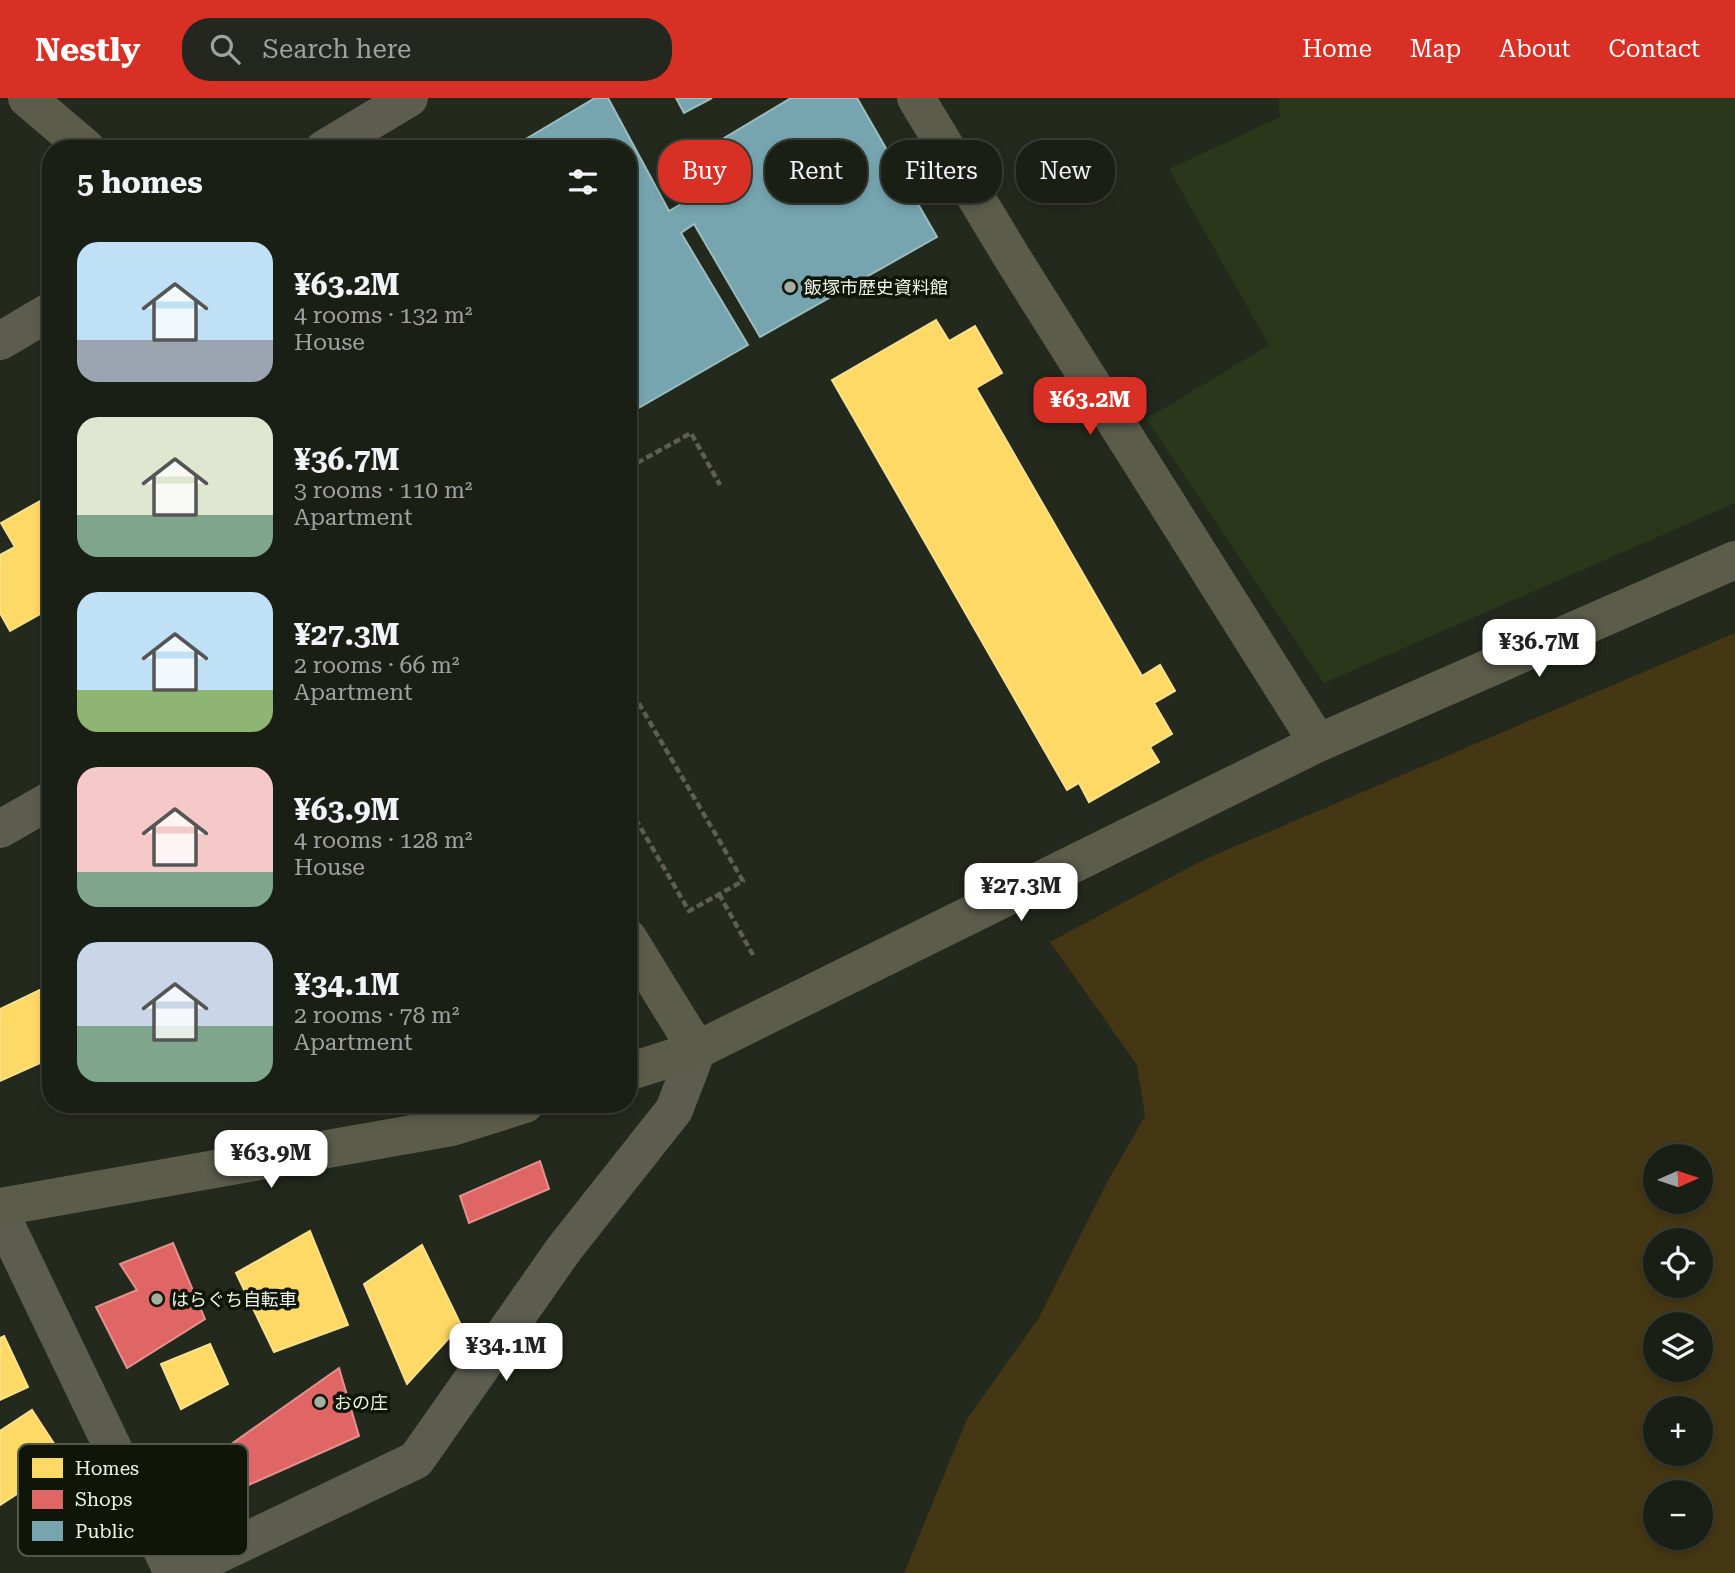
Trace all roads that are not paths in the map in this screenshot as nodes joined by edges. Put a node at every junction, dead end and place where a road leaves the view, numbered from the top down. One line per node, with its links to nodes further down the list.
1 (27, 98): 4 (street)
2 (409, 98): 5 (street)
3 (916, 98): 9 (street)
4 (76, 140)
5 (339, 140)
6 (42, 316): 7 (street)
7 (0, 341)
8 (1735, 560): 9 (street)
9 (1318, 743): 13 (street)
10 (42, 803): 11 (street)
11 (4, 816)
12 (637, 953): 13 (street)
13 (697, 1050): 14 (street); 19 (street)
14 (637, 1069)
15 (496, 1113): 16 (street)
16 (0, 1207)
17 (0, 1213): 18 (street)
18 (111, 1444)
19 (248, 1540)
20 (165, 1556): 22 (street)
21 (215, 1556): 23 (street)
22 (173, 1573)
23 (179, 1573)

